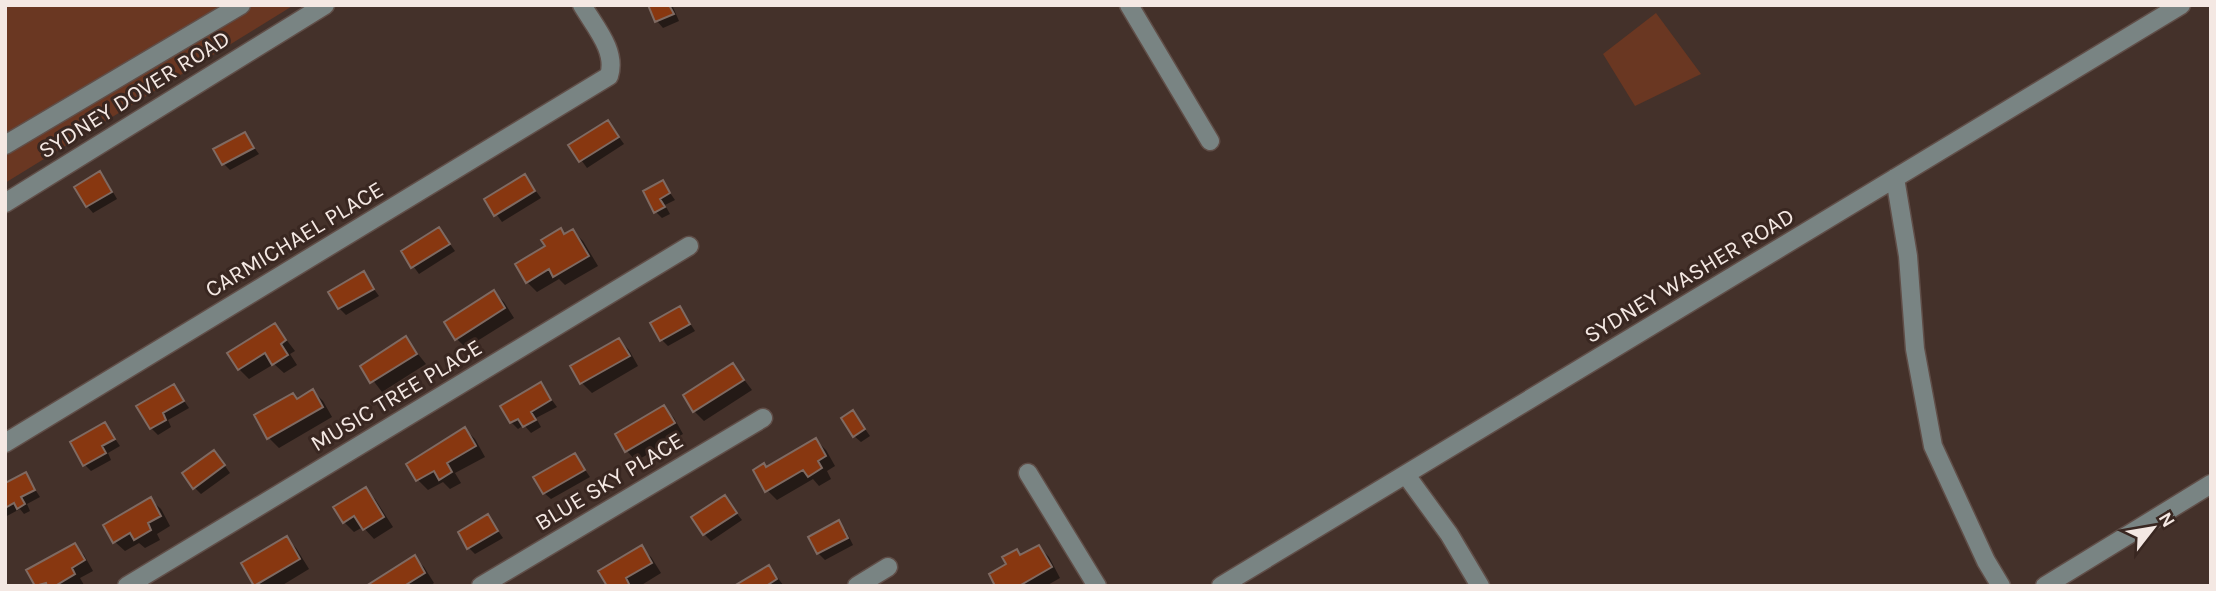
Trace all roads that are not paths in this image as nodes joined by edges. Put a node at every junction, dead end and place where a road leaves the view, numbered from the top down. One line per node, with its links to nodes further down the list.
1 (241, 5): 7 (street)
2 (325, 5): 9 (street, SYDNEY DOVER ROAD)
3 (582, 5): 12 (street, CARMICHAEL PLACE)
4 (1129, 5): 6 (street)
5 (2181, 5): 8 (street, SYDNEY WASHER ROAD)
6 (1210, 141)
7 (5, 145)
8 (1895, 178): 14 (street, SYDNEY WASHER ROAD); 23 (street)
9 (5, 203)
10 (689, 246): 17 (street, MUSIC TREE PLACE)
11 (762, 418): 18 (street, BLUE SKY PLACE)
12 (5, 443)
13 (1028, 473): 20 (street)
14 (1406, 475): 21 (street, SYDNEY WASHER ROAD); 22 (street)
15 (2211, 484): 24 (street)
16 (888, 567): 19 (street)
17 (127, 586)
18 (481, 586)
19 (858, 586)
20 (1097, 586)
21 (1221, 586)
22 (1480, 586)
23 (2001, 586)
24 (2045, 586)

